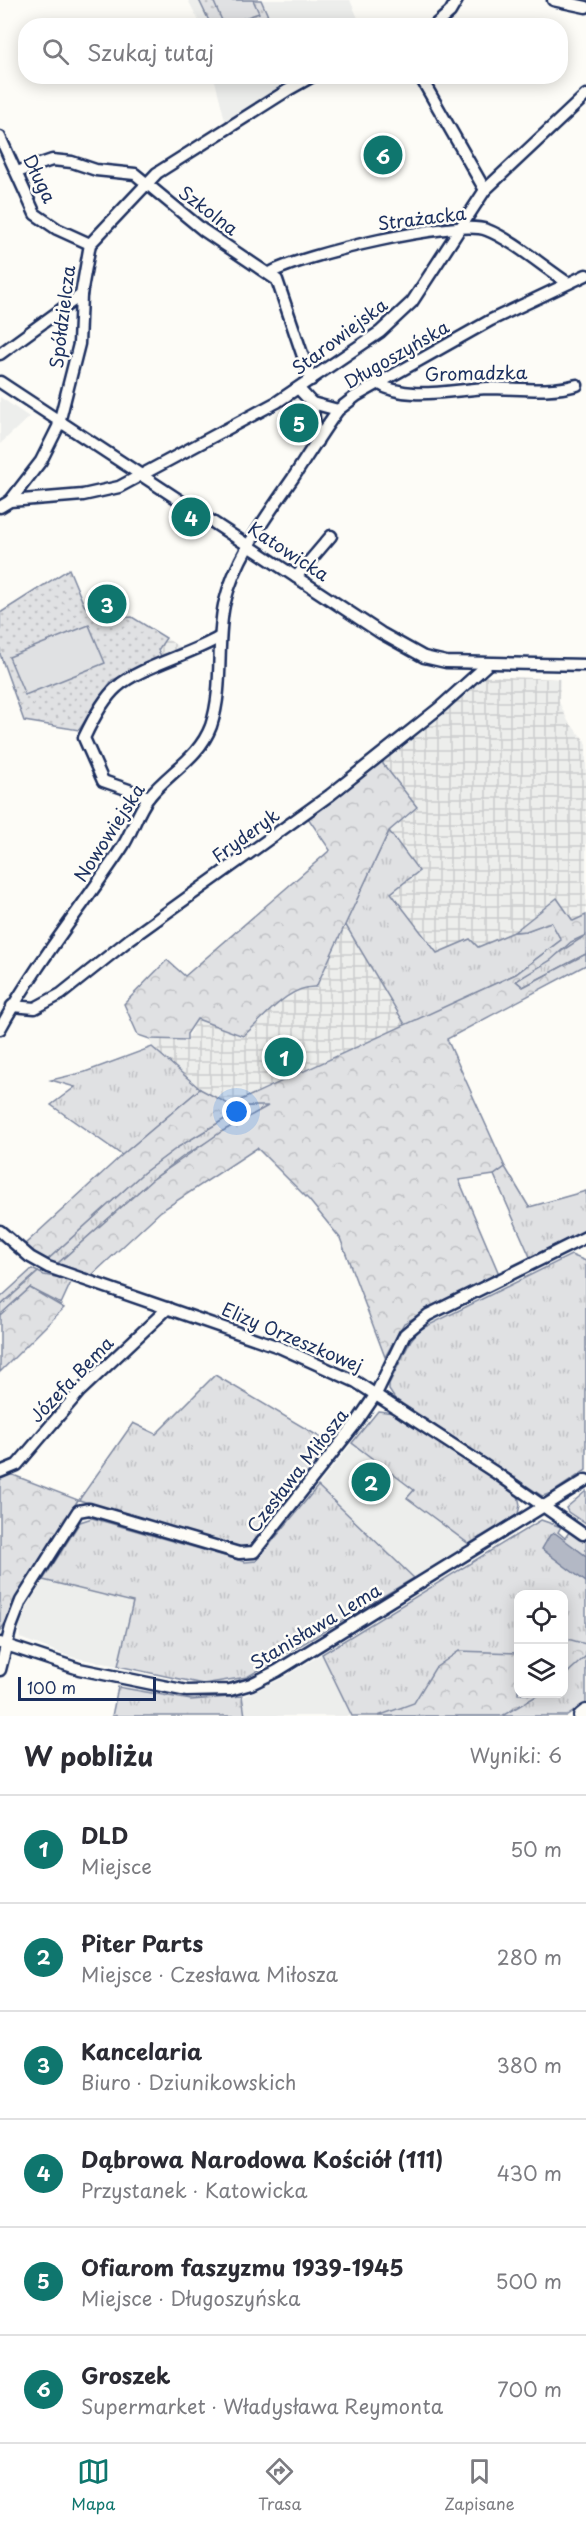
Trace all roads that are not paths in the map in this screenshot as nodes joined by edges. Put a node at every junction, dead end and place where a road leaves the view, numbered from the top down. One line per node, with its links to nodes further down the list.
1 (457, 0): 4 (street)
2 (553, 0): 3 (street)
3 (586, 7)
4 (443, 18)
5 (299, 84): 10 (street, Spółdzielcza)
6 (425, 84): 11 (street)
7 (586, 95): 11 (street, Starowiejska)
8 (2, 143): 9 (street, Długa)
9 (17, 172): 10 (street, Szkolna); 13 (street, Długa)
10 (148, 186): 13 (street, Spółdzielcza); 14 (street, Szkolna)
11 (485, 190): 12 (street, Starowiejska)
12 (463, 226): 14 (street, Strażacka); 16 (street, Strażacka); 19 (street, Starowiejska)
13 (90, 244): 17 (street, Spółdzielcza)
14 (270, 273): 19 (street)
15 (586, 275): 16 (street, Długoszyńska)
16 (568, 283): 21 (street, Długoszyńska)
17 (81, 295): 18 (street); 26 (street, Spółdzielcza)
18 (0, 354)
19 (311, 380): 23 (street, Starowiejska)
20 (0, 382): 26 (street, Katowicka)
21 (378, 383): 22 (street, Gromadzka); 25 (street, Długoszyńska)
22 (577, 385)
23 (299, 389): 24 (street); 28 (street, Starowiejska)
24 (312, 403): 25 (street); 27 (street)
25 (338, 411): 27 (street, Długoszyńska)
26 (59, 421): 28 (street, Katowicka); 29 (street, Spółdzielcza)
27 (317, 442): 31 (street, Długoszyńska)
28 (142, 476): 29 (street, Starowiejska); 31 (street, Katowicka)
29 (5, 504)
30 (332, 536): 32 (street)
31 (248, 545): 32 (street, Katowicka); 33 (street, Nowowiejska)
32 (296, 577): 34 (street, Katowicka)
33 (218, 638): 36 (street, Nowowiejska); 36 (street)
34 (488, 665): 35 (street, Katowicka); 37 (street, Fryderyk)
35 (586, 665)
36 (149, 797): 37 (street, Nowowiejska)
37 (12, 1006): 38 (street, Nowowiejska)
38 (0, 1029)
39 (0, 1231): 41 (street, Elizy Orzeszkowej)
40 (586, 1237): 42 (street, Czesława Miłosza)
41 (168, 1308): 42 (street, Elizy Orzeszkowej); 43 (street, Józefa Bema)
42 (376, 1394): 45 (street, Elizy Orzeszkowej); 47 (street, Czesława Miłosza)
43 (0, 1472)
44 (586, 1480): 45 (street, Stanisława Lema)
45 (544, 1508): 46 (street, Elizy Orzeszkowej); 47 (street, Stanisława Lema)
46 (583, 1534)
47 (3, 1644): 48 (street, Czesława Miłosza)
48 (0, 1670)
49 (586, 1712): 50 (main road)
50 (581, 1716)

